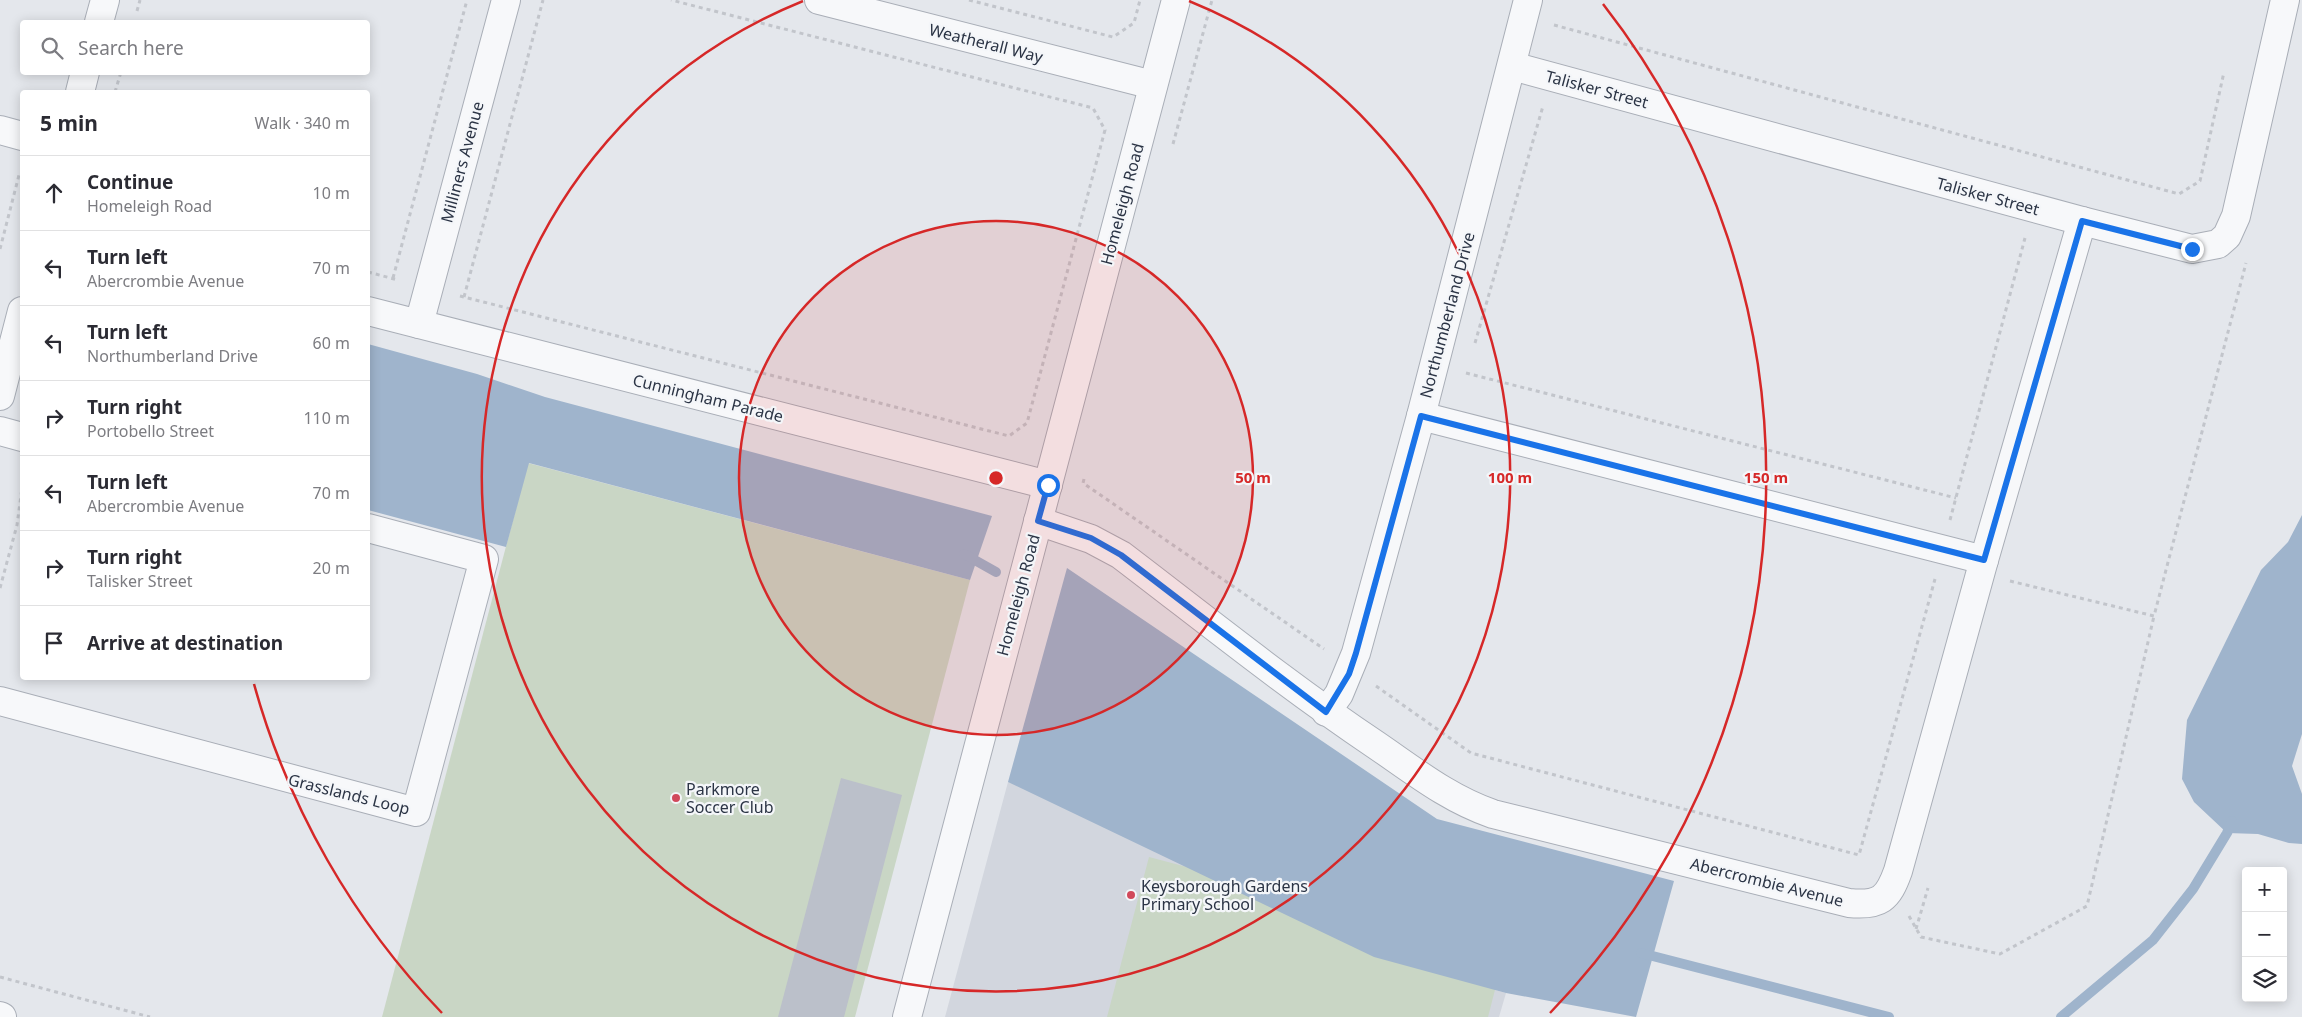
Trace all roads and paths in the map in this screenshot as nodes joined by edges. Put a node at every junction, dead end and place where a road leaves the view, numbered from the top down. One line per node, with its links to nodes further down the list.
1 (105, 0): 14 (street)
2 (467, 0): 29 (path)
3 (506, 0): 32 (street, Milliners Avenue)
4 (543, 0): 5 (path)
5 (671, 0)
6 (819, 0): 19 (street, Weatherall Way)
7 (969, 0): 8 (path)
8 (1140, 0)
9 (1176, 0): 19 (street, Homeleigh Road)
10 (1212, 0): 24 (path)
11 (1528, 0): 15 (street, Northumberland Drive)
12 (2285, 0): 26 (street, Talisker Street)
13 (1556, 18): 16 (path)
14 (100, 20)
15 (1512, 66): 26 (street, Talisker Street); 35 (street, Northumberland Drive)
16 (2224, 72)
17 (84, 75): 20 (street)
18 (120, 75): 21 (path)
19 (1153, 85): 39 (street, Homeleigh Road)
20 (80, 90)
21 (116, 90)
22 (0, 130): 23 (street)
23 (20, 135)
24 (1173, 145)
25 (19, 175): 27 (path)
26 (2082, 221): 44 (street)
27 (0, 249)
28 (2248, 255): 46 (path)
29 (393, 278)
30 (370, 312): 32 (street, Cunningham Parade)
31 (20, 319): 34 (street)
32 (419, 324): 39 (street, Cunningham Parade)
33 (1466, 374): 40 (path)
34 (0, 396)
35 (1421, 416): 44 (street); 47 (street, Northumberland Drive)
36 (0, 431): 37 (street)
37 (20, 436)
38 (1086, 473): 47 (path)
39 (1048, 485): 42 (street, Homeleigh Road)
40 (1956, 498)
41 (20, 502): 45 (path)
42 (1038, 521): 50 (street, Abercrombie Avenue); 54 (street, Homeleigh Road)
43 (370, 529): 49 (street, Grasslands Loop)
44 (1982, 567): 46 (path); 51 (street)
45 (0, 588)
46 (2154, 616): 51 (path)
47 (1350, 668): 48 (path); 50 (street, Northumberland Drive)
48 (1377, 686)
49 (0, 701)
50 (1326, 712): 51 (street, Abercrombie Avenue)
51 (1893, 886)
52 (0, 977): 53 (path)
53 (150, 1017)
54 (907, 1017)

